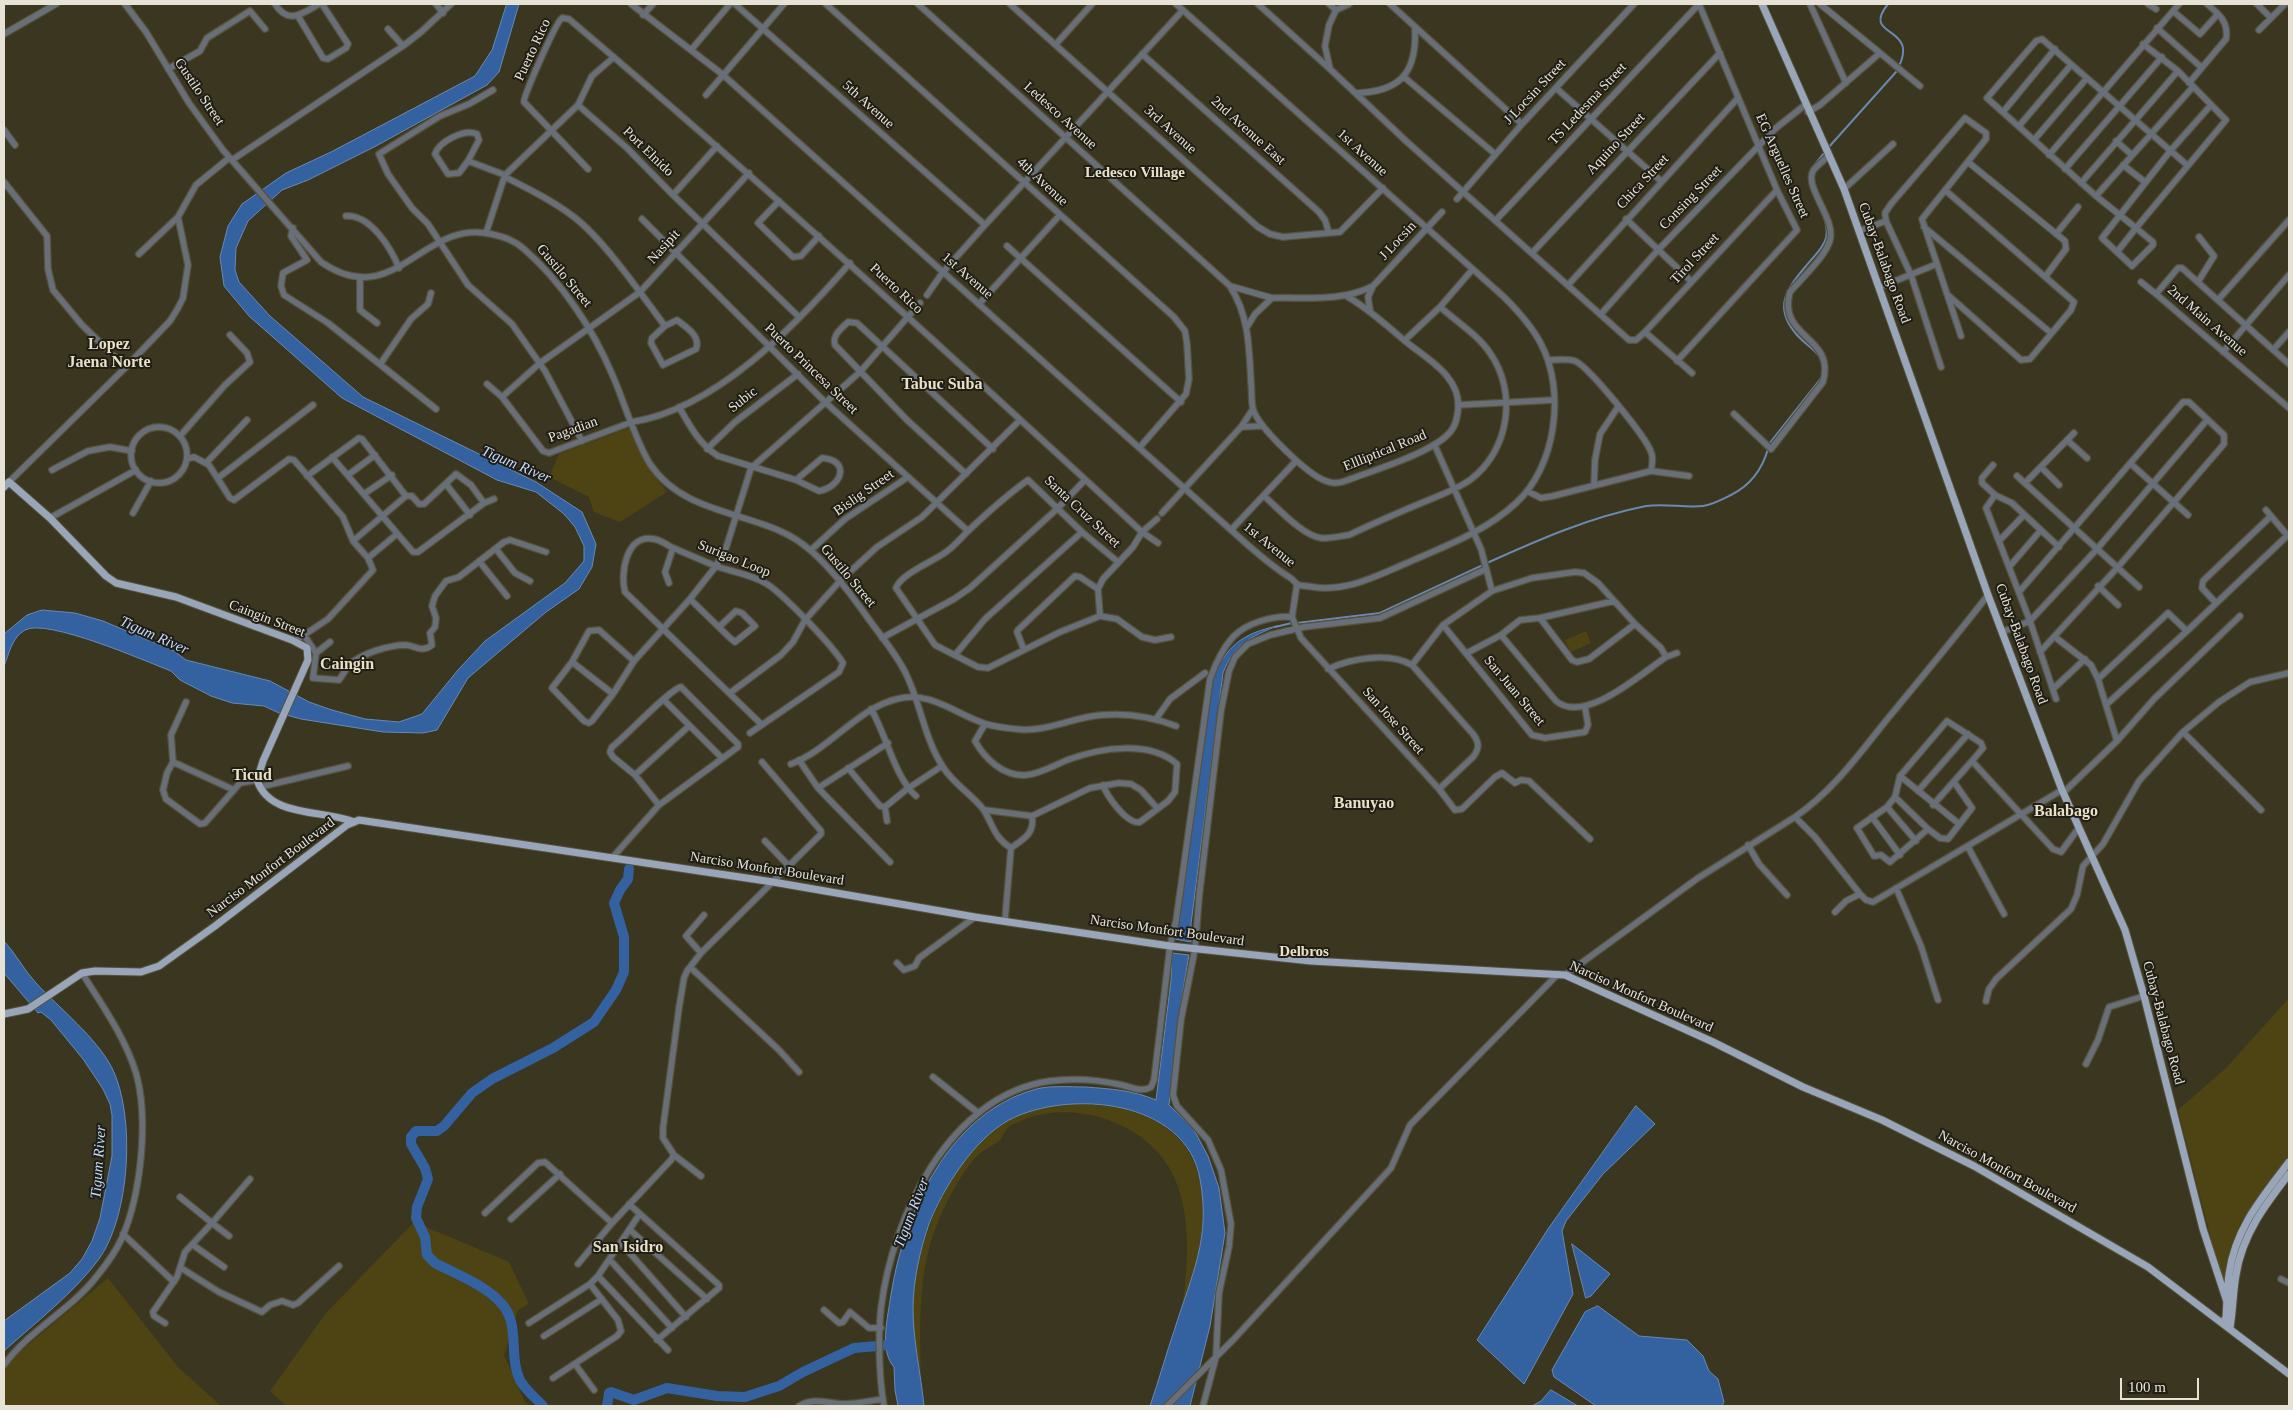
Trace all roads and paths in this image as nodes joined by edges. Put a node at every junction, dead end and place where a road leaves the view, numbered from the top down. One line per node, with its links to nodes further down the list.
1 (56, 4): 46 (street)
2 (125, 4): 59 (street, Gustilo Street)
3 (275, 4): 38 (street)
4 (320, 4): 38 (street); 38 (street)
5 (436, 4): 35 (street)
6 (451, 4): 35 (street)
7 (631, 4): 36 (street, 1st Avenue)
8 (653, 4): 36 (street)
9 (730, 4): 51 (street)
10 (735, 4): 40 (street, 5th Avenue)
11 (784, 4): 40 (street)
12 (826, 4): 113 (street, 4th Avenue)
13 (918, 4): 88 (street, Ledesco Avenue)
14 (1010, 4): 47 (street, 3rd Avenue)
15 (1176, 4): 32 (street, 1st Avenue)
16 (1258, 4): 60 (street)
17 (1329, 4): 33 (street)
18 (1349, 4): 33 (street)
19 (1390, 4): 41 (street)
20 (1634, 4): 68 (street, J Locsin Street)
21 (1699, 4): 54 (street, EG Arguelles Street); 81 (street, TS Ledesma Street)
22 (1762, 4): 76 (main road, Cubay-Balabago Road)
23 (1810, 4): 65 (street)
24 (1820, 4): 52 (street)
25 (2148, 4): 31 (street)
26 (2179, 4): 34 (street)
27 (2207, 4): 37 (street)
28 (2257, 4): 39 (street)
29 (2286, 4): 39 (street)
30 (1090, 5): 47 (street)
31 (2156, 9)
32 (1183, 10): 53 (street); 115 (street, 1st Avenue)
33 (1336, 10): 60 (street)
34 (2173, 11): 37 (street); 42 (street)
35 (443, 12): 49 (street)
36 (643, 14): 51 (street, 1st Avenue)
37 (2218, 14): 58 (street)
38 (298, 16)
39 (2271, 18): 45 (street)
40 (763, 28): 62 (street); 136 (street, 5th Avenue)
41 (1414, 28): 63 (street); 83 (street)
42 (2157, 28): 48 (street); 58 (street)
43 (388, 29): 49 (street)
44 (264, 30): 59 (street)
45 (2259, 30)
46 (4, 34)
47 (1056, 44): 70 (street, 3rd Avenue)
48 (2143, 44): 56 (street); 71 (street)
49 (403, 46): 101 (street)
50 (2055, 49): 57 (street); 80 (street); 80 (street)
51 (690, 50): 62 (street, 1st Avenue)
52 (1880, 53): 65 (street); 66 (street)
53 (1142, 54): 70 (street); 143 (street, 2nd Avenue East)
54 (1720, 54): 74 (street, EG Arguelles Street); 95 (street, Aquino Street)
55 (614, 57): 75 (street); 86 (street, Puerto Rico); 93 (street, Puerto Rico)
56 (2162, 57): 61 (street); 77 (street)
57 (2071, 64): 64 (street); 84 (street)
58 (2201, 67): 67 (street)
59 (168, 69): 101 (street, Gustilo Street)
60 (1330, 69): 72 (street)
61 (2178, 71): 67 (street); 82 (street)
62 (722, 74): 73 (street); 159 (street, 1st Avenue)
63 (1404, 77): 72 (street); 98 (street)
64 (2087, 78): 71 (street); 89 (street)
65 (1846, 83): 79 (street)
66 (1920, 86)
67 (2191, 86): 78 (street); 87 (street)
68 (1556, 88): 81 (street); 83 (street, J Locsin Street)
69 (494, 90): 147 (street)
70 (1108, 91): 88 (street); 143 (street, 3rd Avenue)
71 (2104, 92): 77 (street); 99 (street)
72 (1358, 93): 119 (street)
73 (706, 95)
74 (1738, 98): 94 (street, EG Arguelles Street); 110 (street, Chica Street)
75 (578, 105): 86 (street); 120 (street, Port Elnido)
76 (1805, 105): 79 (main road, Cubay-Balabago Road); 94 (street, Consing Street)
77 (2120, 105): 82 (street); 107 (street)
78 (2211, 105): 96 (street); 105 (street)
79 (1808, 112): 97 (main road, Cubay-Balabago Road)
80 (2003, 112): 84 (street)
81 (1592, 118): 95 (street); 132 (street, TS Ledesma Street)
82 (2135, 118): 87 (street); 90 (street)
83 (1522, 124): 98 (street, J Locsin Street)
84 (2019, 126): 89 (street)
85 (4, 130): 92 (street)
86 (552, 132): 106 (street); 109 (street)
87 (2151, 132): 96 (street); 100 (street)
88 (1065, 138): 113 (street); 168 (street, Ledesco Avenue)
89 (2034, 140): 99 (street)
90 (2116, 142): 100 (street); 114 (street)
91 (1893, 144): 116 (street)
92 (15, 145)
93 (717, 146): 108 (street, Puerto Rico); 120 (street, Port Elnido)
94 (1759, 146): 117 (street, EG Arguelles Street); 149 (street, Consing Street)
95 (1628, 150): 110 (street); 151 (street, Aquino Street)
96 (2171, 150): 105 (street); 112 (street)
97 (1828, 152): 116 (main road, Cubay-Balabago Road); 224 (street)
98 (1495, 154): 119 (street, J Locsin Street)
99 (2049, 155): 107 (street)
100 (2132, 156): 104 (street)
101 (231, 159): 129 (street); 138 (street, Gustilo Street)
102 (468, 161): 102 (street); 109 (street)
103 (1968, 162): 118 (street); 134 (street); 144 (street)
104 (2124, 164): 112 (street); 121 (street)
105 (2187, 165): 140 (street)
106 (588, 169)
107 (2065, 169): 114 (street)
108 (749, 173): 123 (street, Puerto Rico); 135 (street, Nasipit)
109 (505, 176): 142 (street); 171 (street)
110 (1661, 181): 131 (street, Chica Street)
111 (4, 182): 207 (street)
112 (2145, 182): 126 (street)
113 (1024, 183): 128 (street, 4th Avenue); 136 (street)
114 (2081, 183): 121 (street)
115 (1383, 188): 139 (street, 1st Avenue); 143 (street)
116 (1844, 189): 141 (main road, Cubay-Balabago Road)
117 (1777, 190): 164 (street, Tirol Street); 202 (street, EG Arguelles Street)
118 (1945, 190): 137 (street); 162 (street)
119 (1462, 191): 122 (street, J Locsin Street); 132 (street)
120 (673, 195): 135 (street)
121 (2096, 196): 126 (street)
122 (1457, 199)
123 (779, 201): 145 (street, Puerto Rico); 145 (street)
124 (2078, 207): 144 (street)
125 (1442, 212): 139 (street, J Locsin)
126 (2120, 215): 140 (street); 150 (street)
127 (346, 216): 157 (street)
128 (1060, 216): 154 (street); 215 (street, 4th Avenue)
129 (178, 217): 152 (street); 207 (street)
130 (642, 219): 153 (street, Puerto Princesa Street)
131 (1626, 219): 149 (street); 167 (street, Chica Street)
132 (1496, 220): 151 (street)
133 (2289, 220): 178 (street)
134 (1886, 221): 141 (street); 160 (street)
135 (704, 223): 153 (street, Nasipit); 184 (street)
136 (985, 225): 159 (street)
137 (1924, 227): 156 (street); 193 (street)
138 (293, 228): 163 (street, Gustilo Street); 203 (street)
139 (1427, 228): 158 (street, 1st Avenue); 169 (street, J Locsin)
140 (2136, 228): 150 (street); 150 (street)
141 (1859, 231): 170 (main road, Cubay-Balabago Road)
142 (486, 233): 147 (street, Gustilo Street); 190 (street, Gustilo Street)
143 (1329, 233)
144 (2056, 234): 162 (street)
145 (819, 236): 155 (street, Puerto Rico)
146 (2199, 237): 166 (street)
147 (439, 240): 157 (street, Gustilo Street); 204 (street)
148 (1007, 246): 154 (street)
149 (1658, 250): 164 (street); 183 (street, Consing Street)
150 (2117, 252)
151 (1532, 253): 167 (street)
152 (138, 254)
153 (675, 255): 171 (street, Nasipit); 197 (street, Puerto Princesa Street)
154 (1021, 260): 180 (street); 215 (street)
155 (850, 263): 184 (street, Pagadian); 185 (street, Puerto Rico)
156 (1937, 264): 160 (street); 175 (street)
157 (399, 268): 163 (street, Gustilo Street)
158 (1472, 270): 181 (street); 201 (street, 1st Avenue)
159 (943, 272): 174 (street); 180 (street, 1st Avenue)
160 (1910, 275): 170 (street); 206 (street)
161 (2289, 275): 187 (street)
162 (2045, 277): 193 (street)
163 (360, 278): 186 (street)
164 (1691, 281): 191 (street, Tirol Street)
165 (2141, 282): 173 (street)
166 (2198, 282): 173 (street, 2nd Main Avenue); 178 (street, 2nd Main Avenue)
167 (1569, 284): 183 (street)
168 (1230, 286): 177 (street); 189 (street)
169 (1372, 286): 176 (street, J Locsin); 182 (street)
170 (1880, 287): 327 (main road, Cubay-Balabago Road)
171 (640, 292): 188 (street); 190 (street, Nasipit)
172 (431, 293): 203 (street)
173 (2156, 294): 200 (street, 2nd Main Avenue)
174 (927, 295)
175 (1949, 296): 193 (street); 195 (street)
176 (1348, 297): 177 (street); 182 (street)
177 (1272, 298): 189 (street)
178 (2218, 300): 187 (street, 2nd Main Avenue)
179 (920, 303): 185 (street)
180 (979, 304): 236 (street, 1st Avenue)
181 (1440, 307): 196 (street); 216 (street)
182 (1370, 310): 196 (street)
183 (1601, 314): 191 (street, Tirol Street)
184 (799, 317): 197 (street, Pagadian)
185 (907, 317): 198 (street); 226 (street, Puerto Rico)
186 (377, 323)
187 (2246, 325): 199 (street, 2nd Main Avenue); 200 (street)
188 (665, 326): 188 (street)
189 (1247, 327): 223 (street)
190 (590, 329): 204 (street); 228 (street, Gustilo Street)
191 (1645, 332): 202 (street)
192 (2289, 332): 199 (street)
193 (2051, 333)
194 (230, 335): 232 (street)
195 (1961, 336)
196 (1405, 340): 218 (street)
197 (769, 346): 209 (street, Puerto Princesa Street); 219 (street, Pagadian)
198 (881, 348): 208 (street); 208 (street); 238 (street)
199 (2273, 350): 205 (street, 2nd Main Avenue)
200 (2223, 352): 221 (street, 2nd Main Avenue)
201 (1548, 360): 213 (street, 1st Avenue); 220 (street)
202 (1677, 361): 210 (street)
203 (381, 363): 222 (street)
204 (540, 364): 212 (street); 234 (street)
205 (2289, 364)
206 (1941, 367)
207 (125, 368): 268 (street)
208 (860, 372): 214 (street); 253 (street)
209 (798, 374): 214 (street, Puerto Princesa Street); 237 (street, Subic)
210 (1692, 374)
211 (487, 384): 212 (street)
212 (502, 397): 234 (street, Pagadian)
213 (1554, 400): 216 (street); 272 (street, 1st Avenue)
214 (825, 402): 249 (street); 259 (street, Puerto Princesa Street)
215 (1181, 402): 236 (street)
216 (1507, 402): 218 (street); 271 (street)
217 (312, 405): 260 (street)
218 (1458, 405): 235 (street, Ellliptical Road)
219 (679, 407): 228 (street, Pagadian); 237 (street)
220 (1618, 407): 252 (street); 266 (street)
221 (2289, 408)
222 (436, 409)
223 (1253, 409): 229 (street, Ellliptical Road); 230 (street)
224 (1734, 414)
225 (247, 420): 245 (street)
226 (1020, 420): 238 (street); 262 (street, Puerto Rico)
227 (2206, 420): 246 (street); 267 (street); 278 (street)
228 (632, 422): 234 (street, Pagadian); 288 (street, Gustilo Street)
229 (1261, 426): 230 (street); 244 (street, Ellliptical Road)
230 (1241, 427): 270 (street)
231 (2074, 433): 233 (street)
232 (180, 436): 239 (street); 243 (street)
233 (2067, 440): 242 (street); 248 (street)
234 (582, 441)
235 (1435, 446): 244 (street, Ellliptical Road); 271 (street)
236 (1140, 447): 270 (street, 1st Avenue)
237 (707, 449): 249 (street)
238 (993, 449): 253 (street)
239 (132, 451): 250 (street); 251 (street)
240 (375, 456): 241 (street); 254 (street); 255 (street)
241 (332, 457): 254 (street); 256 (street)
242 (2088, 458)
243 (187, 459): 245 (street); 263 (street)
244 (1296, 461): 276 (street)
245 (207, 462): 260 (street)
246 (2131, 464): 267 (street); 293 (street)
247 (1993, 465): 274 (street)
248 (2040, 467): 264 (street); 269 (street)
249 (751, 468): 261 (street); 288 (street)
250 (52, 470)
251 (136, 470): 263 (street); 291 (street)
252 (1651, 470): 257 (street); 266 (street)
253 (966, 474): 280 (street)
254 (348, 475): 273 (street)
255 (392, 475): 273 (street); 275 (street)
256 (307, 476): 260 (street); 303 (street)
257 (1689, 476)
258 (2017, 476): 264 (street)
259 (908, 477): 280 (street, Puerto Princesa Street); 309 (street, Bislig Street)
260 (218, 478)
261 (796, 480): 261 (street)
262 (1085, 480): 281 (street); 298 (street, Puerto Rico)
263 (151, 481): 283 (street)
264 (2025, 483): 293 (street)
265 (446, 484): 275 (street); 279 (street); 285 (street)
266 (1594, 484): 272 (street)
267 (2153, 484): 278 (street); 308 (street)
268 (6, 485): 291 (main road, Caingin Street)
269 (2059, 486)
270 (1185, 489): 284 (street); 294 (street, 1st Avenue)
271 (1454, 489): 276 (street); 299 (street)
272 (1527, 491): 299 (street, 1st Avenue)
273 (364, 494): 290 (street)
274 (1995, 495): 286 (street); 302 (street)
275 (406, 496): 290 (street)
276 (1264, 496): 294 (street)
277 (494, 500): 279 (street)
278 (2173, 501): 287 (street); 316 (street)
279 (484, 503): 285 (street)
280 (936, 503): 295 (street, Puerto Princesa Street); 319 (street)
281 (1058, 508): 295 (street, Santa Cruz Street); 297 (street, Santa Cruz Street); 337 (street)
282 (2266, 510): 289 (street)
283 (132, 513)
284 (1162, 513)
285 (470, 515): 300 (street)
286 (2024, 515): 296 (street); 302 (street)
287 (2188, 515)
288 (735, 516): 309 (street, Gustilo Street); 314 (street)
289 (2271, 516): 301 (street); 331 (street)
290 (382, 517): 300 (street); 303 (street)
291 (50, 518): 352 (main road, Caingin Street)
292 (1157, 520): 298 (street)
293 (2075, 528): 305 (street); 308 (street)
294 (1230, 530): 321 (street, 1st Avenue)
295 (968, 531): 337 (street)
296 (2040, 531): 305 (street); 315 (street)
297 (1082, 532): 313 (street, Santa Cruz Street); 360 (street)
298 (1142, 532): 304 (street, Puerto Rico); 313 (street)
299 (1474, 533): 317 (street); 321 (street, 1st Avenue)
300 (396, 534): 311 (street)
301 (2288, 534): 331 (street)
302 (2000, 540): 315 (street)
303 (353, 541): 311 (street)
304 (1158, 543)
305 (2058, 547): 326 (street)
306 (673, 548): 314 (street, Surigao Loop); 320 (street); 342 (street, Surigao Loop)
307 (496, 549): 310 (street); 312 (street); 318 (street)
308 (2097, 549): 316 (street); 338 (street)
309 (811, 550): 319 (street, Gustilo Street)
310 (546, 552)
311 (368, 558): 346 (street)
312 (479, 561): 328 (street); 357 (street)
313 (1118, 562): 324 (street)
314 (716, 566): 329 (street); 336 (street, Surigao Loop)
315 (2010, 566): 326 (street)
316 (2118, 567): 322 (street); 323 (street)
317 (1486, 568): 325 (street); 339 (street)
318 (530, 581)
319 (840, 581): 336 (street); 350 (street, Gustilo Street)
320 (669, 583)
321 (1297, 584): 339 (street)
322 (2098, 586): 332 (street); 349 (street)
323 (2138, 587)
324 (1098, 589): 333 (street); 355 (street)
325 (1492, 591): 330 (street); 341 (street)
326 (2019, 592): 338 (street)
327 (1988, 595): 345 (main road, Cubay-Balabago Road); 421 (street)
328 (508, 596)
329 (690, 599): 342 (street); 343 (street)
330 (1614, 601): 335 (street); 340 (street)
331 (2216, 603): 344 (street)
332 (2118, 605)
333 (1100, 616): 348 (street); 355 (street)
334 (2240, 616): 388 (street)
335 (1540, 618): 340 (street); 347 (street)
336 (805, 620): 371 (street); 381 (street, Surigao Loop)
337 (916, 620): 350 (street); 360 (street)
338 (2030, 621): 345 (street); 356 (street)
339 (1294, 624): 351 (street, San Jose Street); 448 (street); 449 (street)
340 (1635, 624): 361 (street)
341 (1443, 625): 359 (street, San Juan Street); 365 (street)
342 (662, 627): 363 (street); 371 (street)
343 (719, 627): 343 (street)
344 (2187, 631): 369 (street); 377 (street)
345 (2002, 632): 409 (main road, Cubay-Balabago Road)
346 (304, 635): 352 (street); 357 (street)
347 (1501, 635): 359 (street); 378 (street)
348 (1171, 637)
349 (2055, 637): 356 (street); 362 (street)
350 (882, 638): 373 (street, Gustilo Street)
351 (1300, 638): 354 (street); 366 (street, San Jose Street)
352 (295, 641): 402 (main road, Caingin Street)
353 (330, 642): 357 (street)
354 (1294, 642)
355 (1024, 650): 360 (street)
356 (2040, 652): 370 (street)
357 (316, 653)
358 (1678, 653): 361 (street)
359 (1467, 654): 378 (street, San Juan Street)
360 (955, 655)
361 (1666, 656): 378 (street)
362 (2085, 658): 369 (street); 370 (street)
363 (634, 661): 364 (street); 372 (street)
364 (572, 662): 372 (street); 372 (street)
365 (1412, 665): 366 (street); 406 (street)
366 (1328, 669): 406 (street, San Jose Street)
367 (1205, 673): 380 (street)
368 (2289, 673): 385 (street)
369 (2098, 679): 377 (street)
370 (2053, 689): 374 (street)
371 (730, 693): 381 (street)
372 (613, 694)
373 (915, 698): 379 (street); 382 (street); 397 (street, Gustilo Street)
374 (2056, 699)
375 (664, 700): 383 (street); 390 (street); 399 (street)
376 (186, 702): 393 (street)
377 (2106, 705): 388 (street)
378 (1585, 707)
379 (872, 709): 389 (street); 391 (street)
380 (1156, 719): 382 (street); 384 (street)
381 (762, 724): 386 (street)
382 (986, 724): 416 (street)
383 (689, 726): 390 (street); 399 (street)
384 (1176, 726)
385 (2183, 732): 418 (street); 436 (street)
386 (750, 733)
387 (1968, 734): 392 (street); 400 (street); 408 (street)
388 (2117, 741): 409 (street)
389 (888, 743): 398 (street); 405 (street)
390 (722, 758): 412 (street)
391 (799, 760): 395 (street); 404 (street)
392 (1972, 761): 401 (street); 419 (street)
393 (173, 762): 407 (street); 407 (street)
394 (762, 762): 438 (street)
395 (791, 764)
396 (348, 766): 402 (street)
397 (942, 766): 405 (street); 417 (street, Gustilo Street)
398 (848, 768): 404 (street); 414 (street)
399 (635, 775): 412 (street)
400 (1900, 776): 408 (street); 411 (street)
401 (1954, 782): 413 (street); 425 (street)
402 (258, 783): 407 (street); 424 (main road)
403 (1103, 785): 416 (street); 416 (street); 420 (street)
404 (818, 788): 437 (street)
405 (907, 789): 410 (street); 414 (street)
406 (1439, 789): 428 (street, San Jose Street)
407 (234, 790)
408 (1918, 791): 413 (street)
409 (2062, 791): 419 (street); 426 (main road, Cubay-Balabago Road)
410 (916, 796)
411 (1896, 797): 415 (street); 427 (street)
412 (659, 805): 435 (street)
413 (1932, 805): 425 (street)
414 (885, 807): 423 (street)
415 (1887, 807): 422 (street); 429 (street)
416 (1157, 808)
417 (985, 810): 420 (street); 433 (street)
418 (2261, 810)
419 (2022, 813): 426 (street); 432 (street)
420 (1032, 816): 433 (street)
421 (1795, 817): 431 (street); 441 (street)
422 (1872, 817): 434 (street); 434 (street)
423 (888, 821)
424 (354, 822): 435 (main road, Narciso Monfort Boulevard); 453 (main road, Narciso Monfort Boulevard)
425 (1958, 823): 427 (street)
426 (2078, 828): 436 (main road, Cubay-Balabago Road)
427 (1928, 829): 429 (street)
428 (1590, 839)
429 (1916, 840): 434 (street)
430 (765, 841): 438 (street)
431 (1748, 846): 442 (street); 454 (street)
432 (1968, 847): 440 (street); 444 (street)
433 (1011, 848): 447 (street)
434 (1900, 855)
435 (612, 858): 439 (main road, Narciso Monfort Boulevard)
436 (2092, 858): 455 (main road, Cubay-Balabago Road); 457 (street)
437 (890, 862)
438 (788, 865): 439 (street)
439 (773, 882): 446 (main road, Narciso Monfort Boulevard); 450 (street)
440 (1896, 888): 441 (street); 456 (street)
441 (1860, 894): 443 (street)
442 (1787, 895)
443 (1835, 912)
444 (2004, 914)
445 (704, 916): 450 (street)
446 (976, 917): 447 (main road, Narciso Monfort Boulevard); 451 (street)
447 (1005, 920): 448 (main road, Narciso Monfort Boulevard)
448 (1170, 946): 449 (main road, Narciso Monfort Boulevard); 462 (street)
449 (1195, 949): 454 (main road, Narciso Monfort Boulevard); 505 (street)
450 (701, 952): 452 (street)
451 (896, 963)
452 (690, 967): 460 (street); 463 (street)
453 (80, 974): 458 (main road, Narciso Monfort Boulevard); 477 (street)
454 (1562, 975): 498 (main road, Narciso Monfort Boulevard); 505 (street)
455 (2144, 996): 459 (street); 493 (main road, Cubay-Balabago Road)
456 (1938, 1000)
457 (1986, 1001)
458 (4, 1014)
459 (2086, 1064)
460 (799, 1072)
461 (933, 1077): 462 (street)
462 (977, 1112): 501 (street)
463 (674, 1155): 467 (street); 470 (street)
464 (2289, 1162): 493 (main road)
465 (560, 1174): 471 (street); 473 (street); 475 (street)
466 (2289, 1174): 500 (main road)
467 (701, 1176)
468 (250, 1179): 474 (street)
469 (180, 1197): 474 (street)
470 (628, 1204): 472 (street); 475 (street)
471 (485, 1213)
472 (639, 1216): 476 (street); 492 (street)
473 (511, 1220)
474 (212, 1223): 478 (street); 480 (street)
475 (612, 1223): 482 (street)
476 (630, 1230): 479 (street); 492 (street)
477 (123, 1234): 488 (street); 507 (street)
478 (230, 1236)
479 (622, 1243): 481 (street); 495 (street)
480 (193, 1245): 484 (street); 485 (street)
481 (610, 1260): 486 (street); 499 (street)
482 (578, 1264)
483 (339, 1266): 485 (street)
484 (224, 1267)
485 (180, 1268): 488 (street)
486 (598, 1276): 490 (street); 503 (street)
487 (2281, 1279): 489 (street)
488 (174, 1282): 496 (street)
489 (2289, 1283)
490 (590, 1284): 491 (street); 497 (street)
491 (602, 1299): 502 (street); 506 (street)
492 (707, 1299): 495 (street)
493 (2227, 1302): 498 (main road)
494 (824, 1310): 501 (street)
495 (686, 1317): 499 (street)
496 (165, 1323)
497 (529, 1323)
498 (2223, 1323): 500 (main road, Narciso Monfort Boulevard)
499 (672, 1328): 503 (street)
500 (2230, 1328): 508 (main road, Narciso Monfort Boulevard)
501 (881, 1331): 511 (street)
502 (544, 1336)
503 (657, 1340): 504 (street)
504 (668, 1350)
505 (1216, 1357): 514 (street); 515 (street)
506 (575, 1364): 509 (street); 510 (street)
507 (4, 1365)
508 (2289, 1374)
509 (553, 1378)
510 (594, 1390)
511 (883, 1399): 512 (street); 513 (street)
512 (799, 1406)
513 (884, 1406)
514 (1167, 1406)
515 (1203, 1406)

